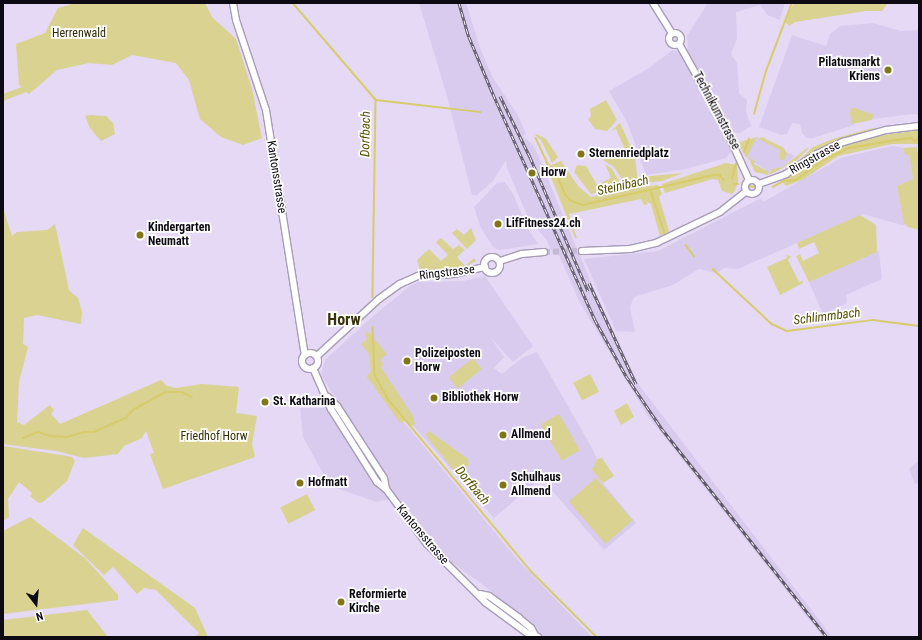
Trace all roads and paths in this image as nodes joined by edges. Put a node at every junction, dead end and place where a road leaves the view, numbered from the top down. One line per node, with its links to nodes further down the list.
1 (233, 3): 11 (main road, Kantonsstrasse)
2 (653, 3): 4 (main road, Technikumstrasse)
3 (919, 126): 5 (main road, Ringstrasse)
4 (749, 180): 5 (main road); 6 (main road)
5 (759, 184): 6 (main road)
6 (746, 192): 7 (main road)
7 (582, 250)
8 (544, 252): 9 (main road)
9 (500, 261): 10 (main road); 10 (main road)
10 (485, 267): 12 (main road, Ringstrasse)
11 (305, 355): 12 (main road); 13 (main road)
12 (317, 356): 13 (main road)
13 (313, 368): 14 (main road, Kantonsstrasse)
14 (536, 636)

